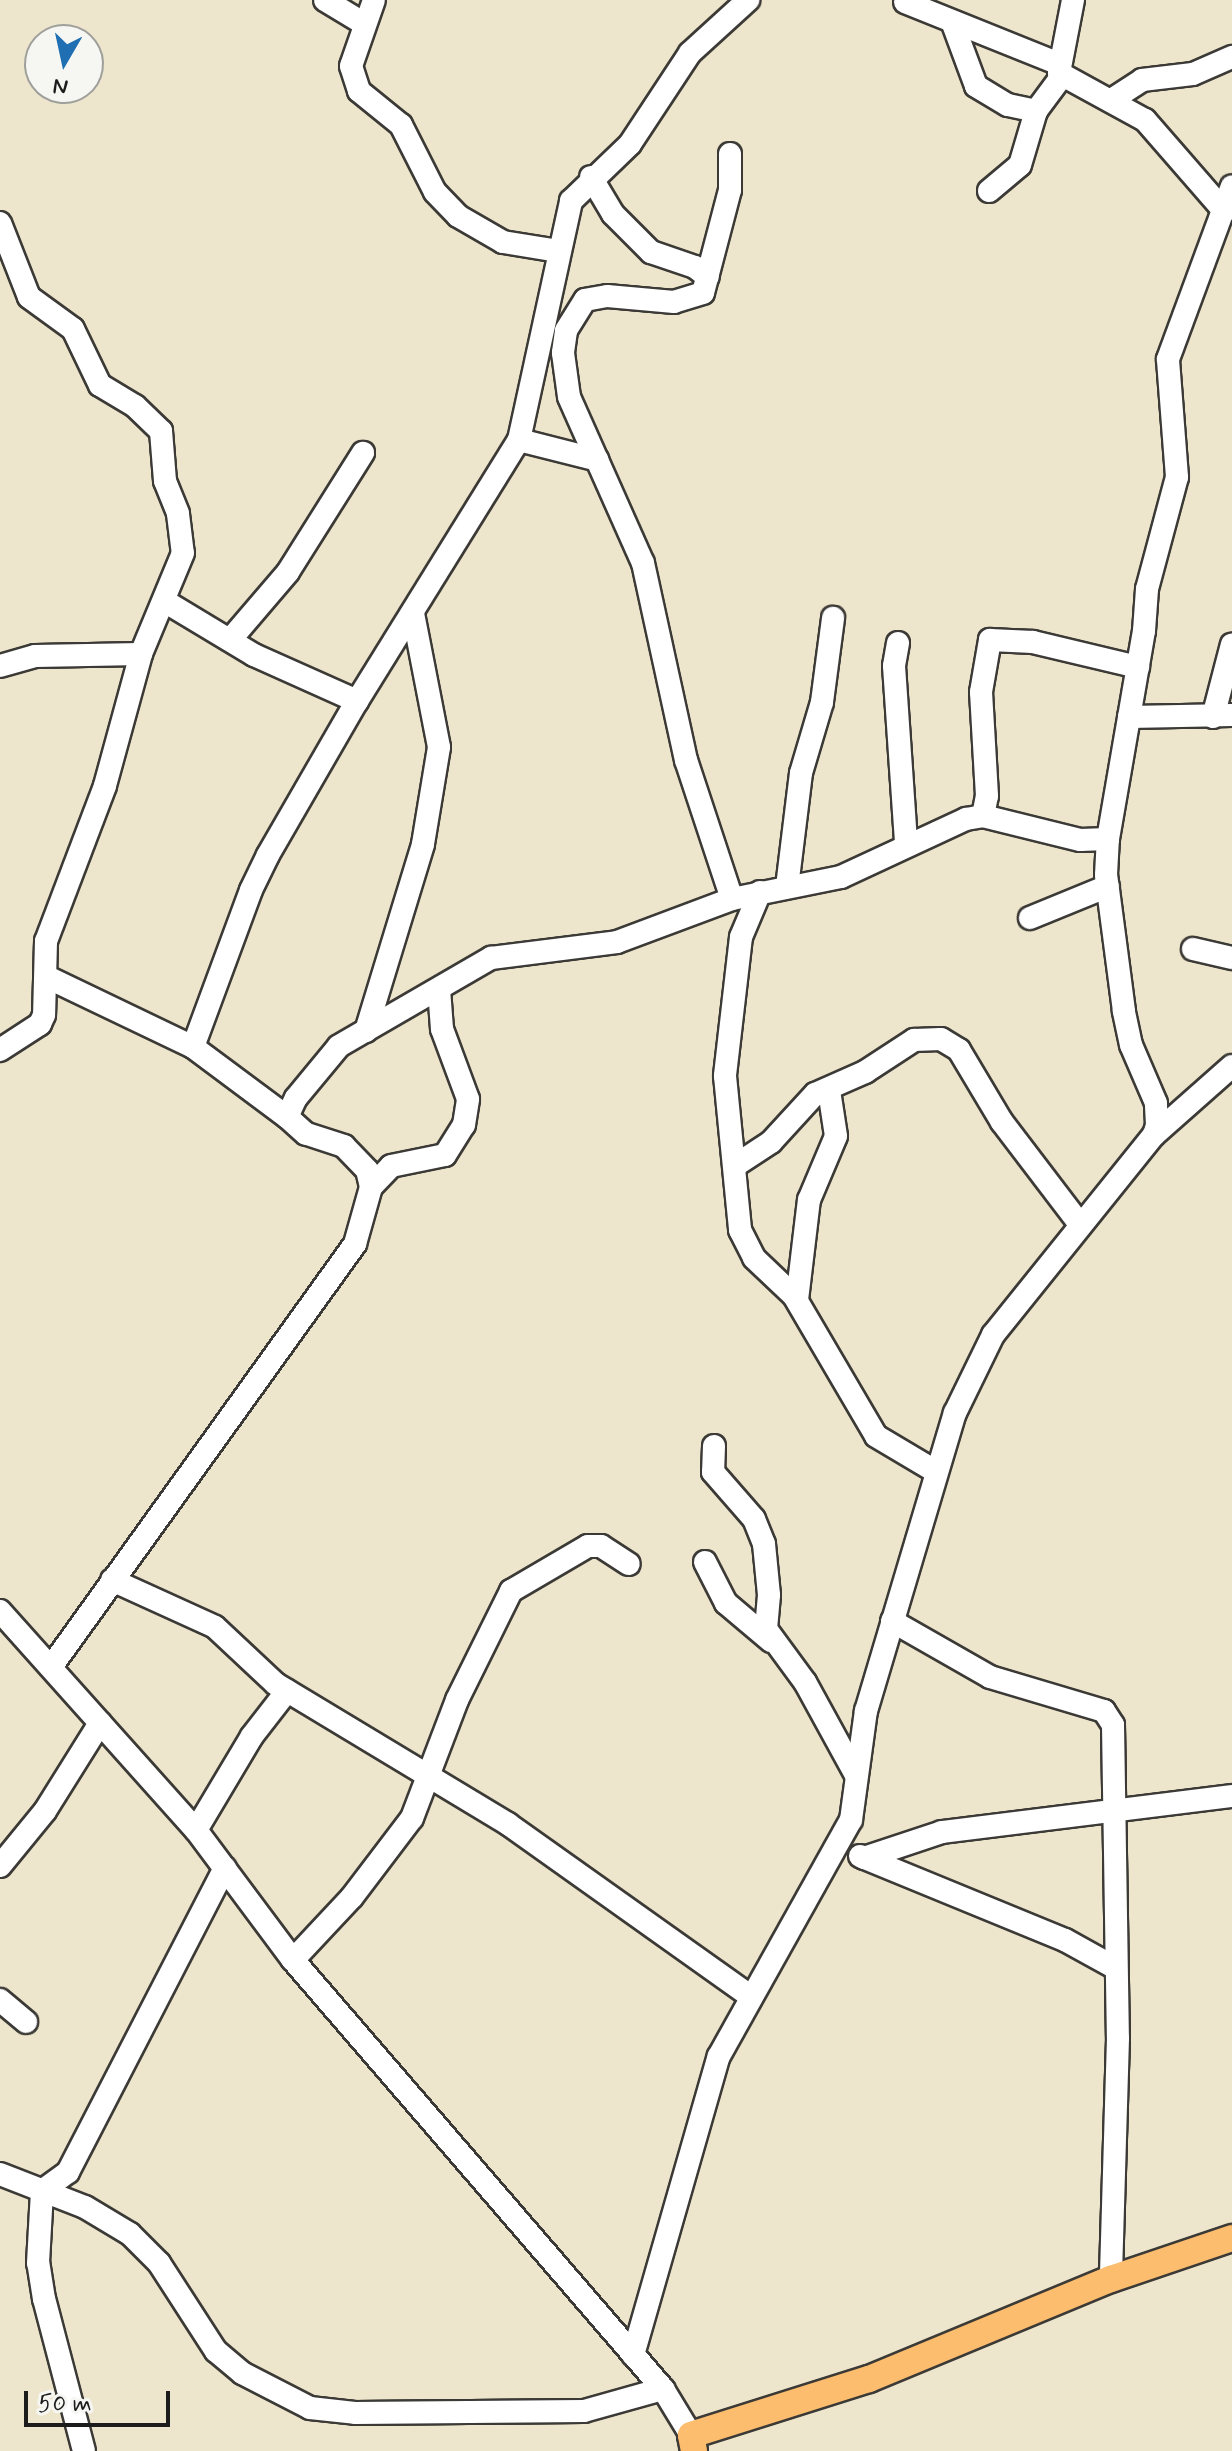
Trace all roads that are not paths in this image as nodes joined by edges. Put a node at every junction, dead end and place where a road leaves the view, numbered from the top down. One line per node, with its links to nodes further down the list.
1 (325, 0): 7 (street)
2 (374, 0): 7 (street)
3 (748, 0): 13 (street)
4 (1073, 0): 9 (street)
5 (905, 2): 6 (street)
6 (950, 15): 9 (street); 11 (street)
7 (363, 23): 18 (street)
8 (1232, 57): 10 (street)
9 (1060, 70): 10 (street); 11 (street)
10 (1113, 99): 16 (street)
11 (1036, 111): 15 (street)
12 (730, 154): 19 (street)
13 (591, 177): 18 (street); 19 (street)
14 (1232, 186): 16 (street)
15 (989, 191)
16 (1224, 211): 31 (street)
17 (0, 223): 23 (street)
18 (559, 251): 20 (street)
19 (708, 277): 22 (street)
20 (519, 440): 22 (street); 24 (street)
21 (363, 453): 26 (street)
22 (598, 460): 41 (street)
23 (166, 602): 26 (street); 29 (street)
24 (413, 613): 32 (street); 47 (street)
25 (833, 618): 39 (street)
26 (230, 640): 32 (street)
27 (898, 643): 37 (street)
28 (1232, 644): 33 (street)
29 (141, 654): 30 (street); 45 (street)
30 (0, 666)
31 (1138, 667): 34 (street); 35 (street)
32 (357, 701): 48 (street)
33 (1223, 716): 34 (street)
34 (1129, 717): 36 (street)
35 (983, 816): 36 (street); 37 (street)
36 (1108, 839): 38 (street)
37 (906, 843): 39 (street)
38 (1108, 886): 42 (street); 53 (street)
39 (787, 887): 40 (street)
40 (760, 892): 41 (street); 54 (street)
41 (732, 899): 46 (street)
42 (1030, 918)
43 (1193, 949): 44 (street)
44 (1232, 958)
45 (49, 978): 48 (street); 49 (street)
46 (439, 989): 47 (street); 55 (street)
47 (366, 1031): 52 (street)
48 (193, 1047): 52 (street)
49 (0, 1050)
50 (1232, 1066): 53 (street)
51 (829, 1090): 54 (street); 56 (street); 57 (street)
52 (287, 1117): 55 (street)
53 (1154, 1135): 56 (street)
54 (736, 1165): 57 (street)
55 (371, 1187): 62 (street)
56 (1079, 1223): 59 (street)
57 (797, 1300): 59 (street)
58 (714, 1446): 65 (street)
59 (935, 1471): 64 (street)
60 (705, 1562): 65 (street)
61 (629, 1564): 70 (street)
62 (112, 1580): 66 (street); 67 (street)
63 (0, 1611): 66 (street)
64 (892, 1621): 69 (street); 72 (street)
65 (771, 1641): 69 (street)
66 (51, 1667): 68 (street)
67 (287, 1691): 70 (street); 73 (street)
68 (100, 1723): 73 (street); 76 (street)
69 (856, 1775): 74 (street)
70 (429, 1777): 78 (street); 80 (street)
71 (1232, 1796): 72 (street)
72 (1118, 1808): 75 (street); 79 (street)
73 (196, 1830): 77 (street)
74 (838, 1851): 75 (street); 80 (street)
75 (864, 1858): 79 (street)
76 (3, 1867)
77 (225, 1868): 78 (street); 84 (street)
78 (293, 1960): 87 (street)
79 (1114, 1967): 86 (street)
80 (751, 1997): 87 (street)
81 (0, 2000): 82 (street)
82 (26, 2022)
83 (0, 2174): 84 (street)
84 (42, 2191): 88 (street); 90 (street)
85 (1232, 2238): 86 (main road)
86 (1111, 2279): 89 (main road)
87 (633, 2355): 88 (street)
88 (663, 2389): 89 (street)
89 (692, 2443)
90 (84, 2451)

